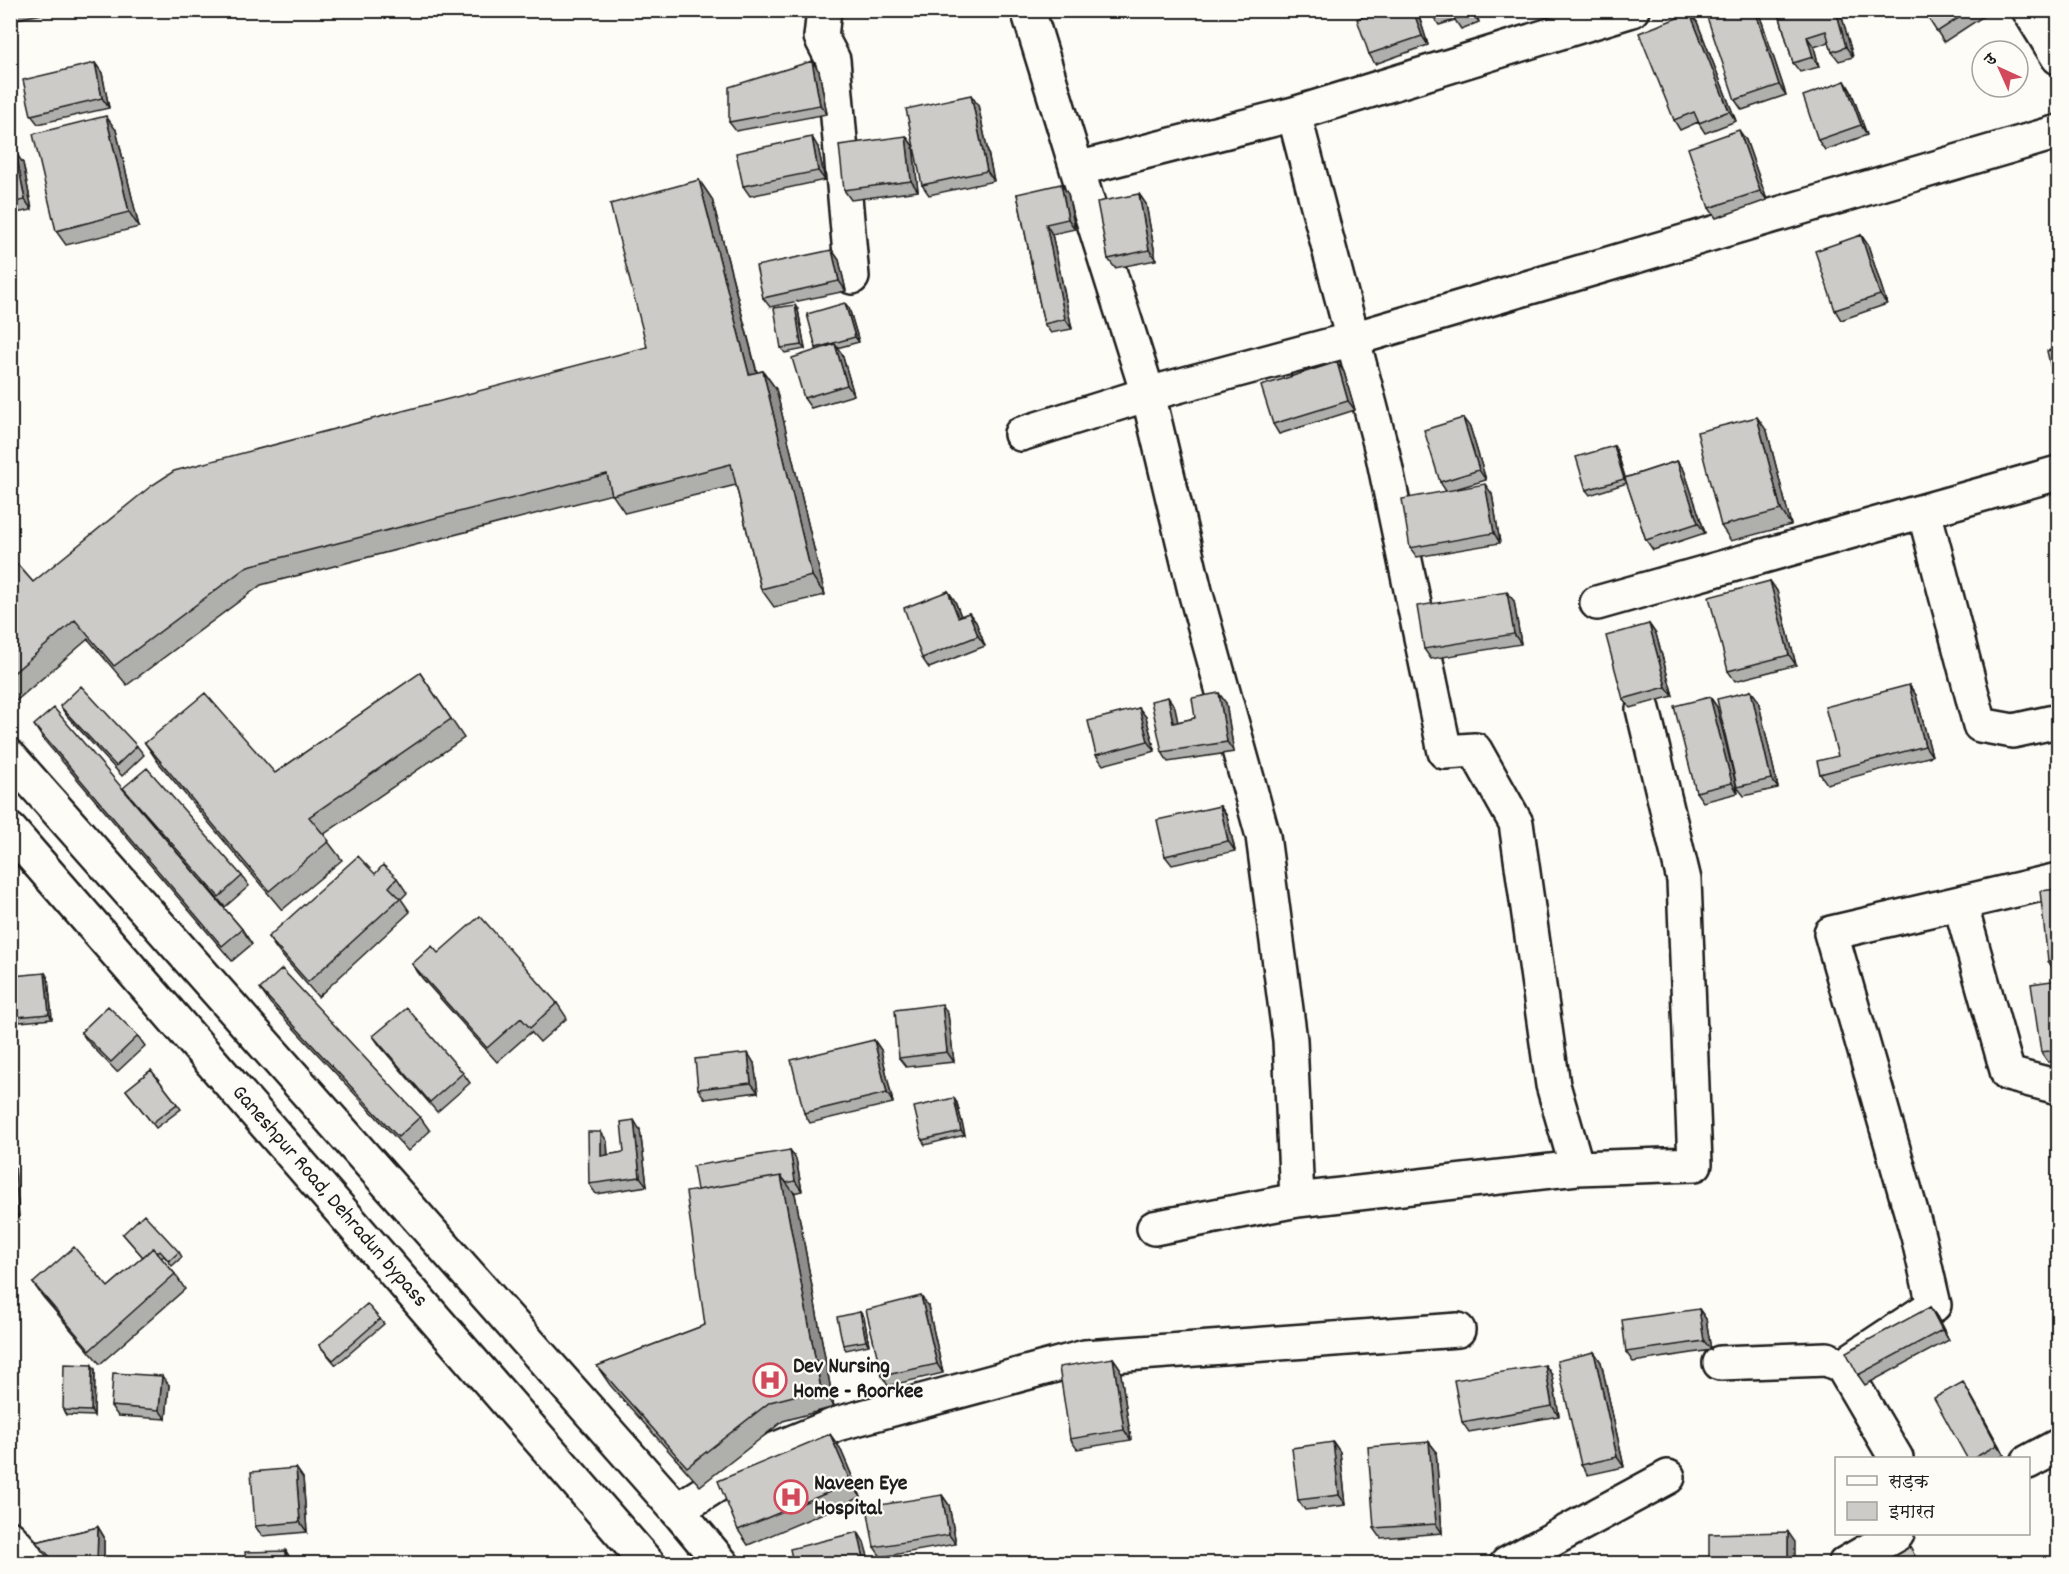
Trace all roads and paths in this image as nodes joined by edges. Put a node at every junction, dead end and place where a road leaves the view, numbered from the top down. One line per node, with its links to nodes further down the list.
1 (824, 10): 9 (street)
2 (1028, 10): 8 (street)
3 (1632, 10): 6 (street)
4 (2029, 10): 5 (street)
5 (2058, 57)
6 (1294, 114): 8 (street); 10 (street)
7 (2058, 132): 10 (street)
8 (1077, 168): 11 (street)
9 (852, 277)
10 (1353, 339): 11 (street); 23 (street)
11 (1148, 394): 12 (street); 24 (street)
12 (1021, 434)
13 (2058, 473): 14 (street)
14 (1924, 511): 15 (street); 17 (street)
15 (1597, 603)
16 (1643, 709): 23 (street)
17 (2058, 721)
18 (10, 757): 33 (street)
19 (10, 830): 37 (street, Ganeshpur Road, Dehradun bypass)
20 (2058, 880): 21 (street)
21 (1960, 903): 22 (street); 28 (street)
22 (2058, 1087)
23 (1577, 1168): 24 (street)
24 (1297, 1200): 25 (street)
25 (1154, 1228)
26 (1458, 1330): 33 (street)
27 (1720, 1363): 28 (street)
28 (1842, 1366): 30 (street)
29 (2058, 1446): 31 (street)
30 (1895, 1457)
31 (2030, 1461)
32 (1668, 1477): 39 (street)
33 (677, 1509): 38 (street)
34 (1894, 1535): 40 (street)
35 (10, 1538): 36 (street)
36 (33, 1563)
37 (648, 1563)
38 (722, 1563)
39 (1507, 1563)
40 (1845, 1563)

